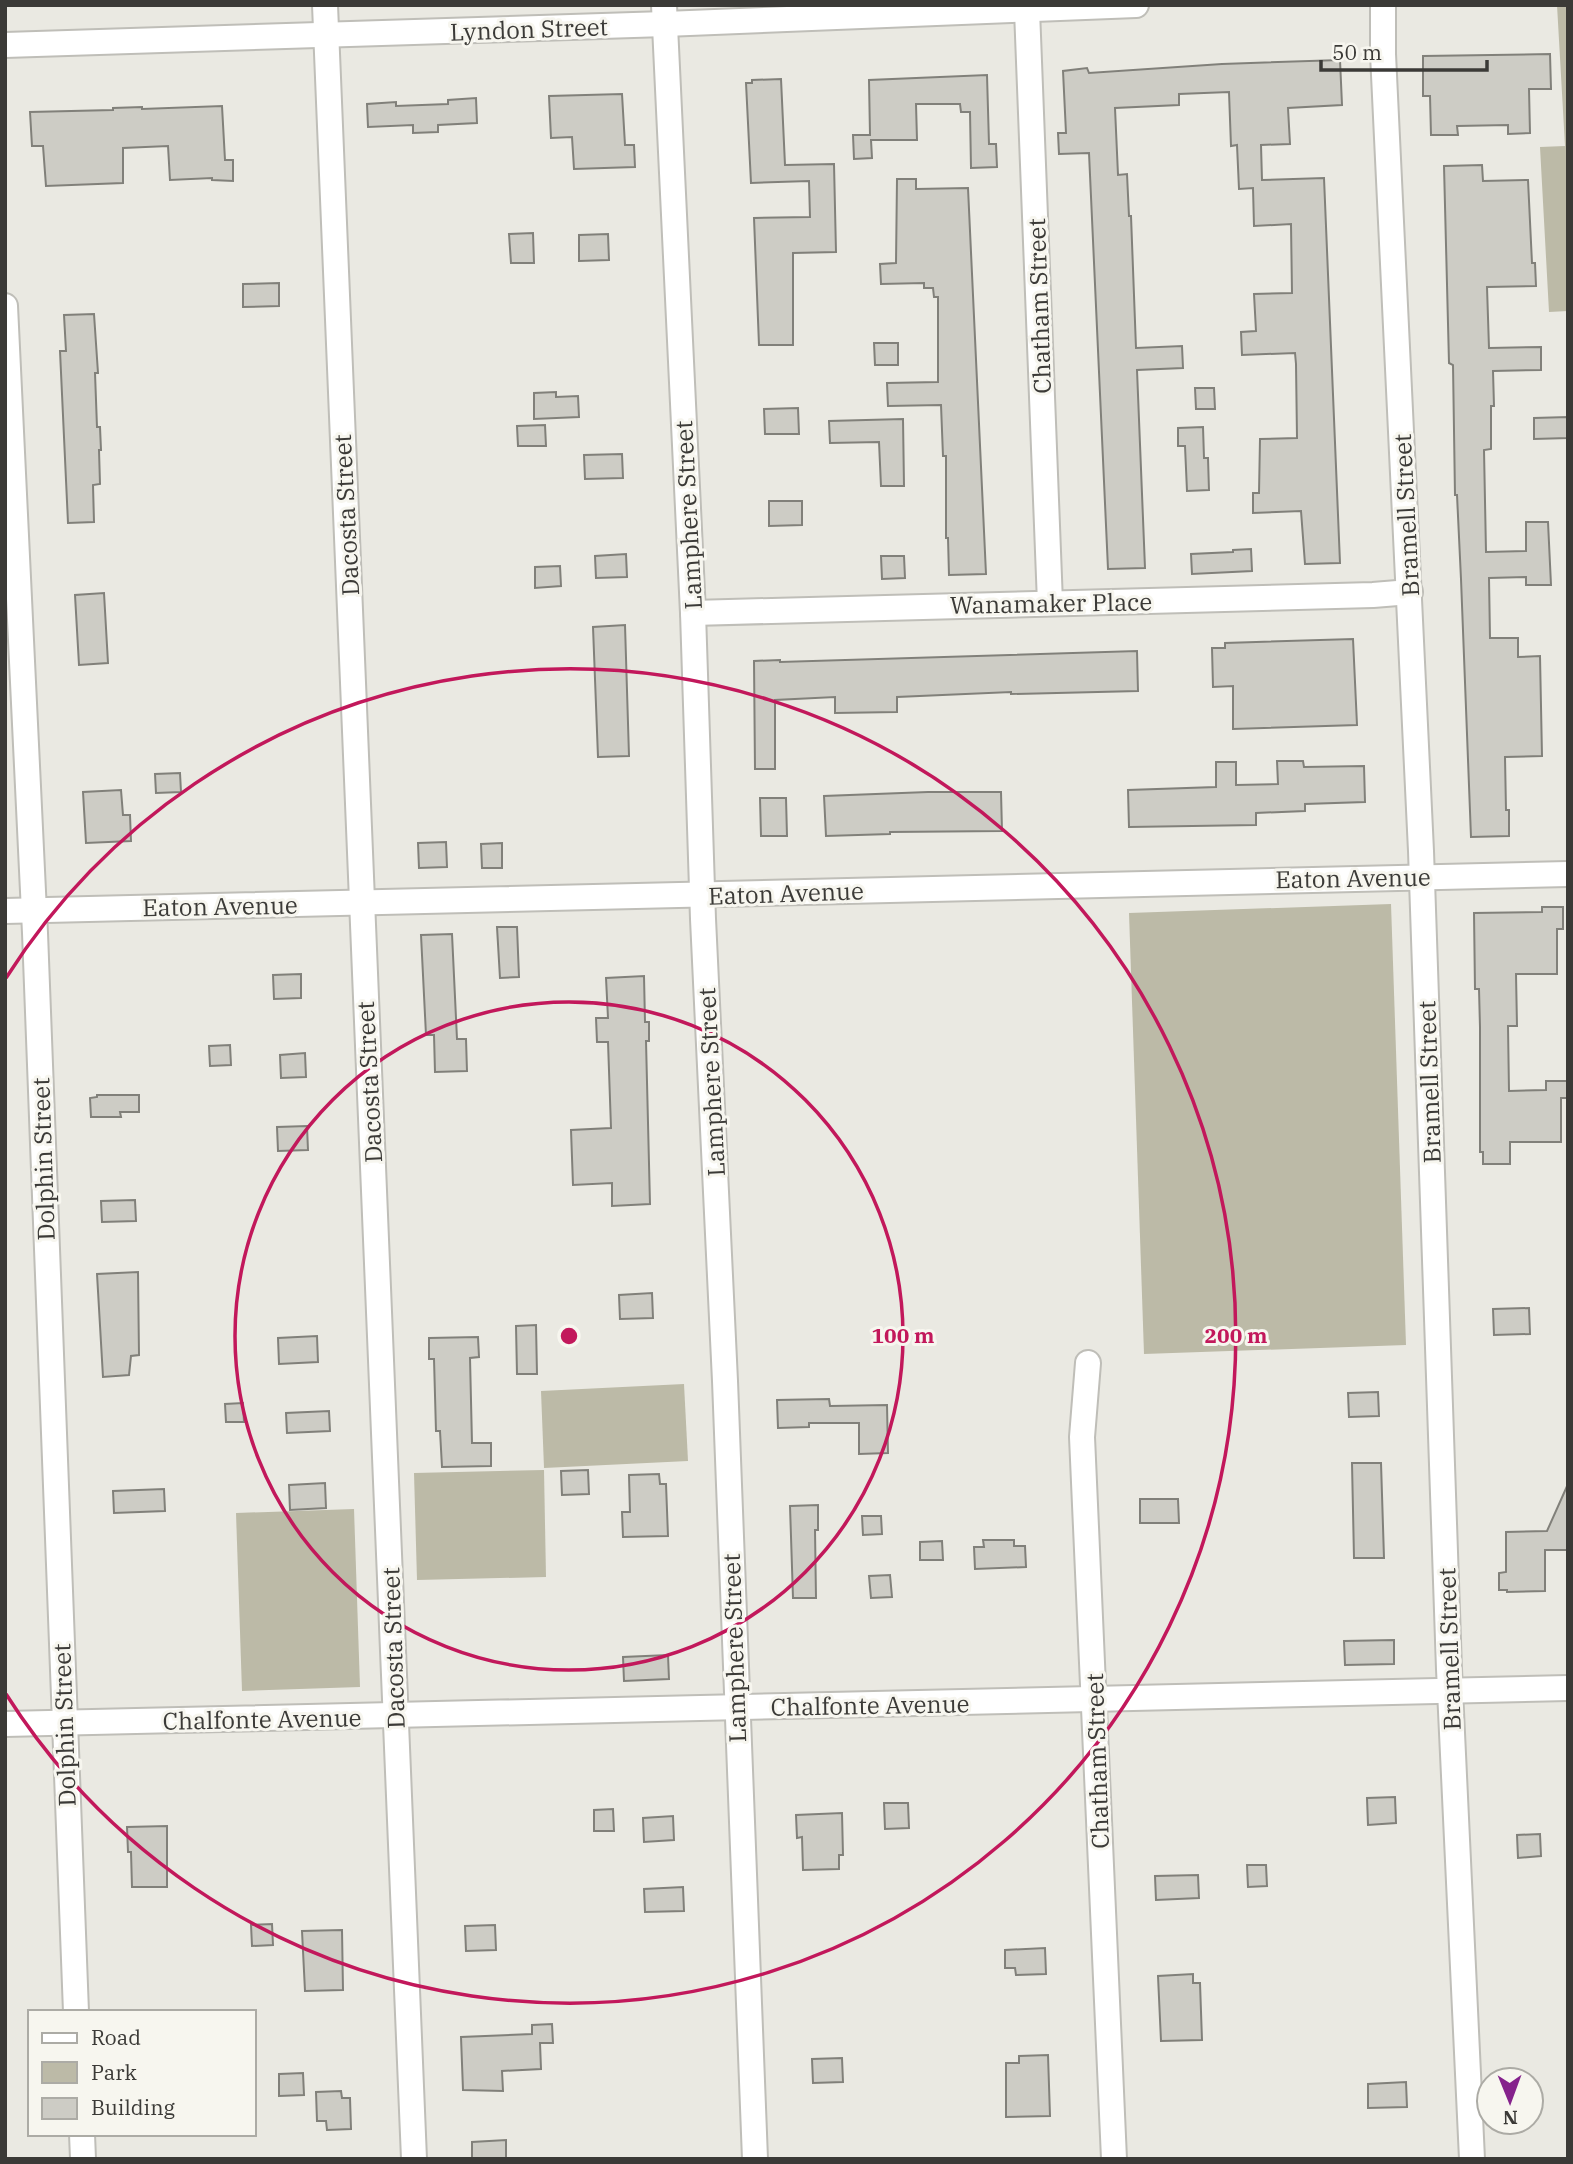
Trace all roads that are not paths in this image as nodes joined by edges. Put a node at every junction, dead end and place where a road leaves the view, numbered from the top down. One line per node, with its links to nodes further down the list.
1 (325, 5): 6 (street, Dacosta Street)
2 (1136, 5): 4 (street, Lyndon Street)
3 (1383, 5): 9 (street, Bramell Street)
4 (1027, 9): 5 (street, Lyndon Street); 10 (street, Chatham Street)
5 (664, 15): 6 (street, Lyndon Street); 11 (street, Lamphere Street)
6 (326, 36): 7 (street, Lyndon Street); 15 (street, Dacosta Street)
7 (5, 45)
8 (5, 306): 16 (street, Dolphin Street)
9 (1409, 592): 10 (street, Wanamaker Place); 13 (street, Bramell Street)
10 (1050, 603): 11 (street, Wanamaker Place)
11 (693, 613): 14 (street, Lamphere Street)
12 (1568, 874): 13 (street, Eaton Avenue)
13 (1422, 876): 14 (street, Eaton Avenue); 20 (street, Bramell Street)
14 (703, 895): 15 (street, Eaton Avenue); 22 (street, Lamphere Street)
15 (363, 902): 16 (street, Eaton Avenue); 23 (street, Dacosta Street)
16 (34, 910): 17 (street, Eaton Avenue); 24 (street, Dolphin Street)
17 (5, 911)
18 (1088, 1363): 21 (street, Chatham Street)
19 (1568, 1688): 20 (street, Chalfonte Avenue)
20 (1450, 1691): 21 (street, Chalfonte Avenue); 32 (street, Bramell Street)
21 (1095, 1700): 22 (street, Chalfonte Avenue); 31 (street, Chatham Street)
22 (736, 1708): 23 (street, Chalfonte Avenue); 30 (street, Lamphere Street)
23 (396, 1716): 24 (street, Chalfonte Avenue); 29 (street, Dacosta Street)
24 (64, 1723): 25 (street, Chalfonte Avenue); 26 (street, Dolphin Street)
25 (5, 1724)
26 (76, 2010)
27 (82, 2136): 28 (street)
28 (83, 2159)
29 (414, 2159)
30 (755, 2159)
31 (1114, 2159)
32 (1472, 2159)

